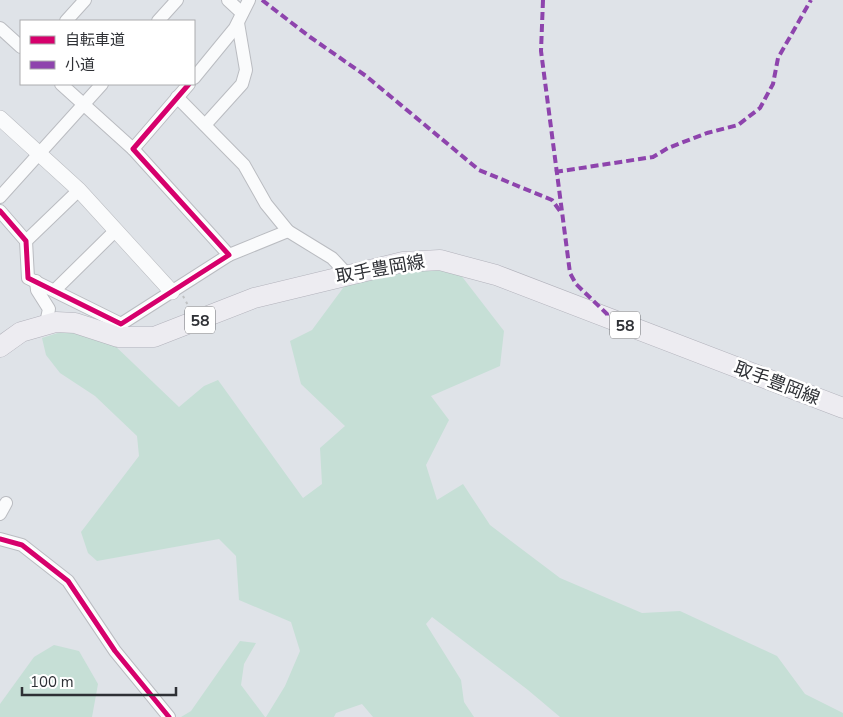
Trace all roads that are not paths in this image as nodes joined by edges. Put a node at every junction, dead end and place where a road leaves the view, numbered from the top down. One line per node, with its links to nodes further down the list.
1 (85, 0): 6 (street)
2 (177, 0): 7 (street)
3 (228, 0): 5 (street)
4 (249, 0): 5 (street)
5 (240, 18): 10 (street); 17 (street)
6 (67, 20)
7 (159, 20)
8 (0, 28): 9 (street)
9 (20, 46)
10 (195, 77)
11 (62, 85): 15 (street)
12 (101, 85): 15 (street)
13 (188, 85): 14 (street)
14 (177, 97): 17 (street); 18 (street)
15 (84, 104): 18 (street); 19 (street)
16 (0, 118): 19 (street)
17 (205, 125): 24 (street)
18 (133, 149): 26 (street)
19 (40, 153): 20 (street); 21 (street)
20 (79, 190): 23 (street); 25 (street)
21 (0, 197)
22 (0, 211): 25 (street)
23 (116, 230): 29 (street); 30 (street)
24 (288, 231): 26 (street); 27 (street)
25 (26, 241): 28 (street)
26 (229, 256): 30 (street)
27 (347, 274): 31 (main road, 取手豊岡線 / 58); 33 (main road, 取手豊岡線 / 58)
28 (36, 281): 29 (street); 31 (street)
29 (55, 290): 30 (street)
30 (175, 290)
31 (46, 323): 32 (main road, 取手豊岡線 / 58)
32 (0, 347)
33 (843, 408)
34 (0, 539): 35 (street)
35 (169, 717)

